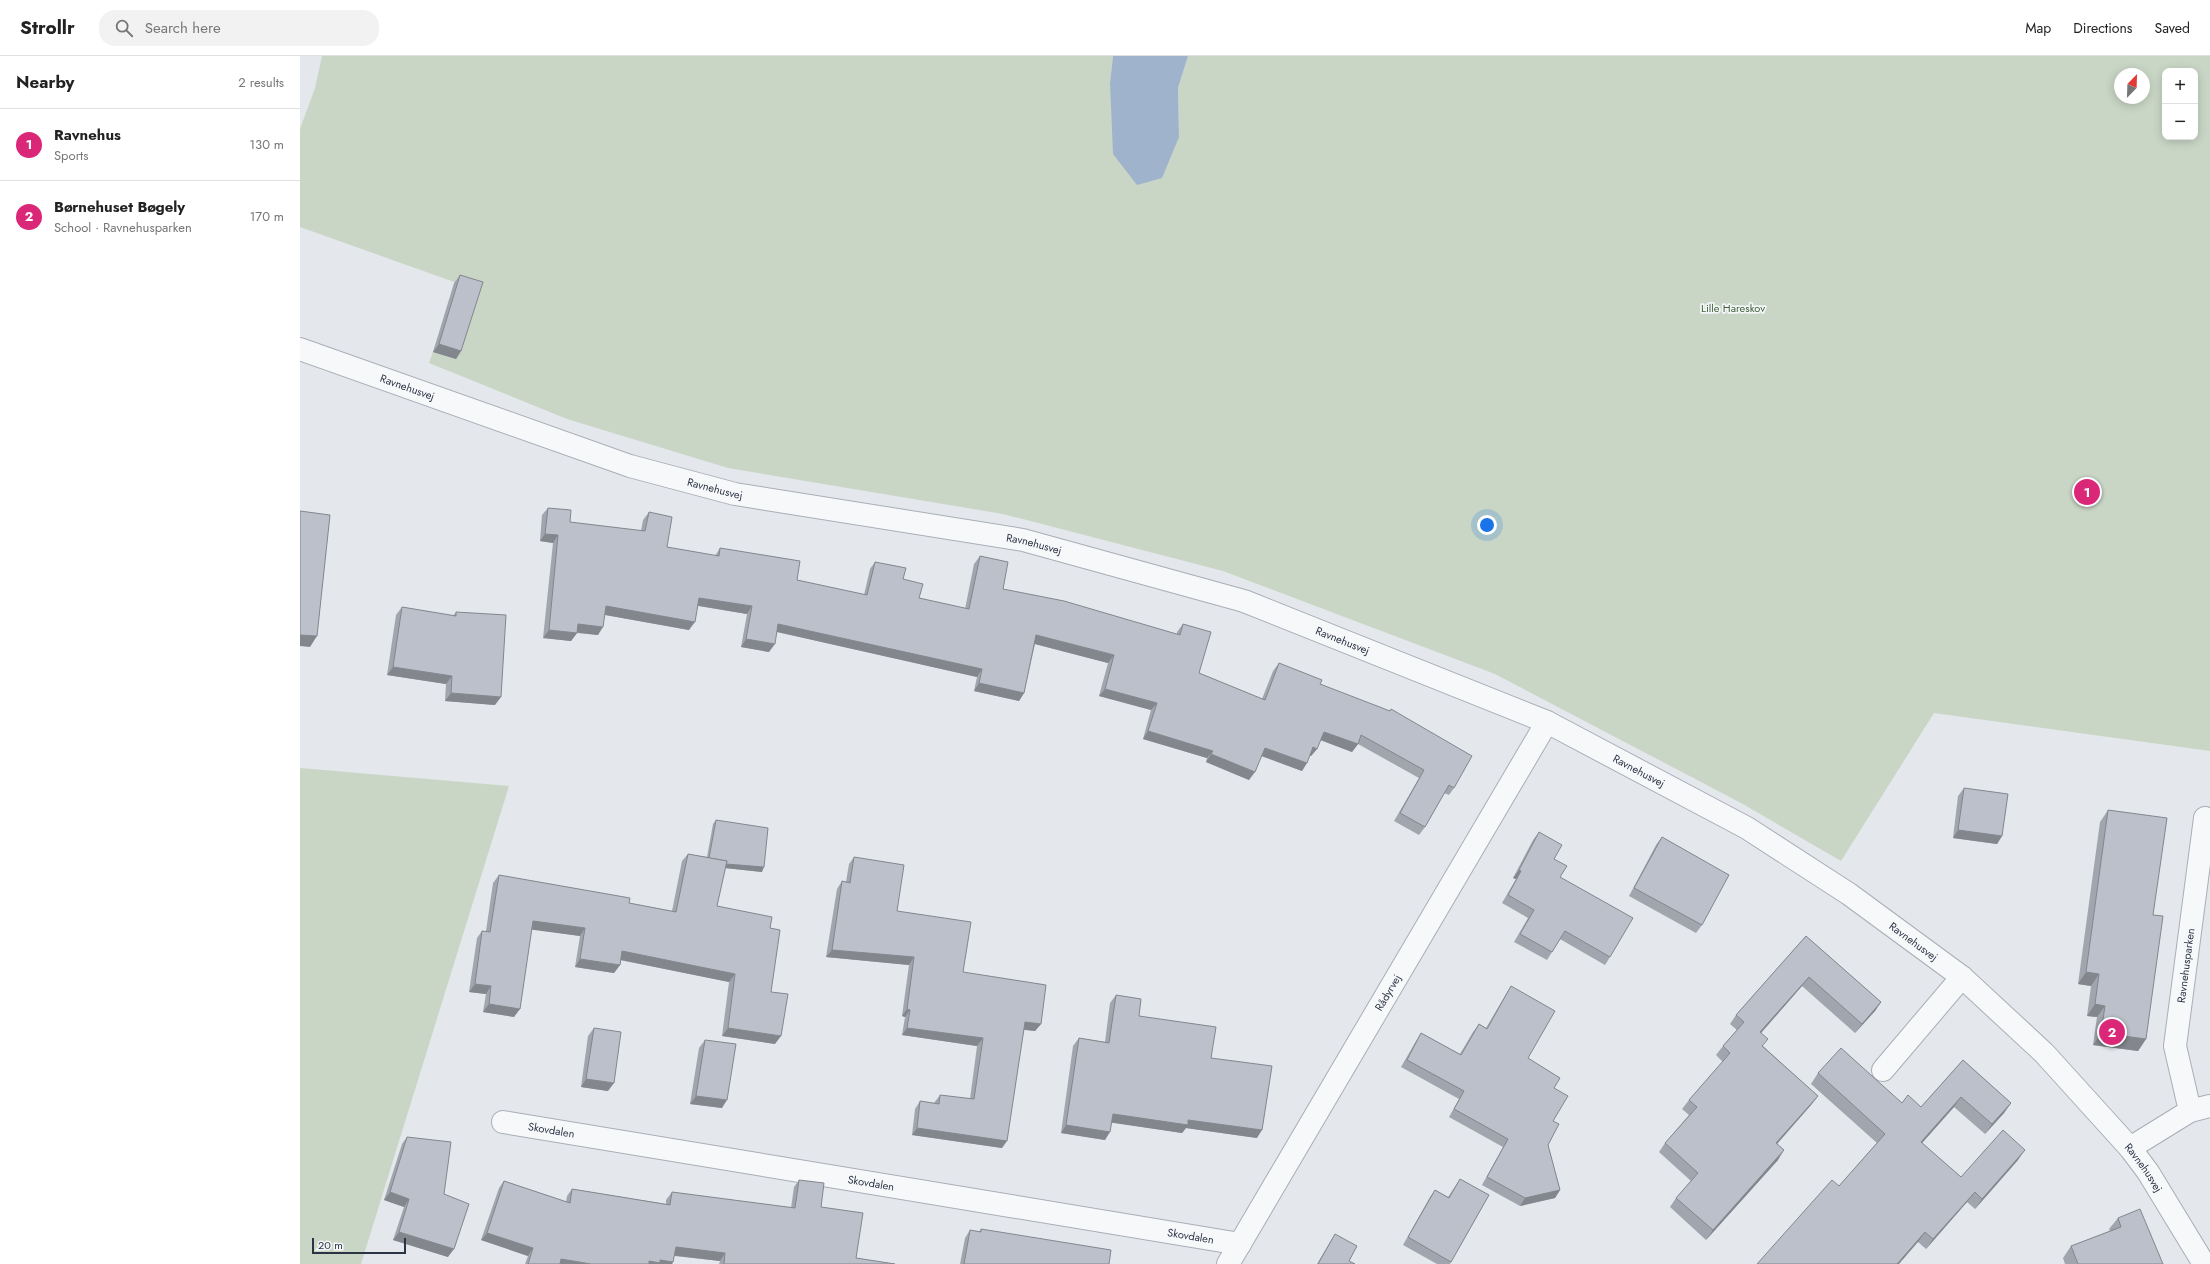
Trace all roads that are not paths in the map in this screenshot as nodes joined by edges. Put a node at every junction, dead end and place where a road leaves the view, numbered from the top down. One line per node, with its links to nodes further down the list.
1 (300, 349): 2 (street, Ravnehusvej)
2 (1547, 722): 4 (street, Ravnehusvej); 9 (street, Rådyrvej)
3 (2205, 818): 6 (street, Ravnehusparken)
4 (1962, 977): 5 (street); 8 (street, Ravnehusvej)
5 (1882, 1070)
6 (2200, 1109): 8 (street, Ravnehusparken)
7 (503, 1122): 9 (street, Skovdalen)
8 (2130, 1148): 11 (street, Ravnehusvej)
9 (1240, 1244): 10 (street, Rådyrvej)
10 (1228, 1264)
11 (2204, 1264)

